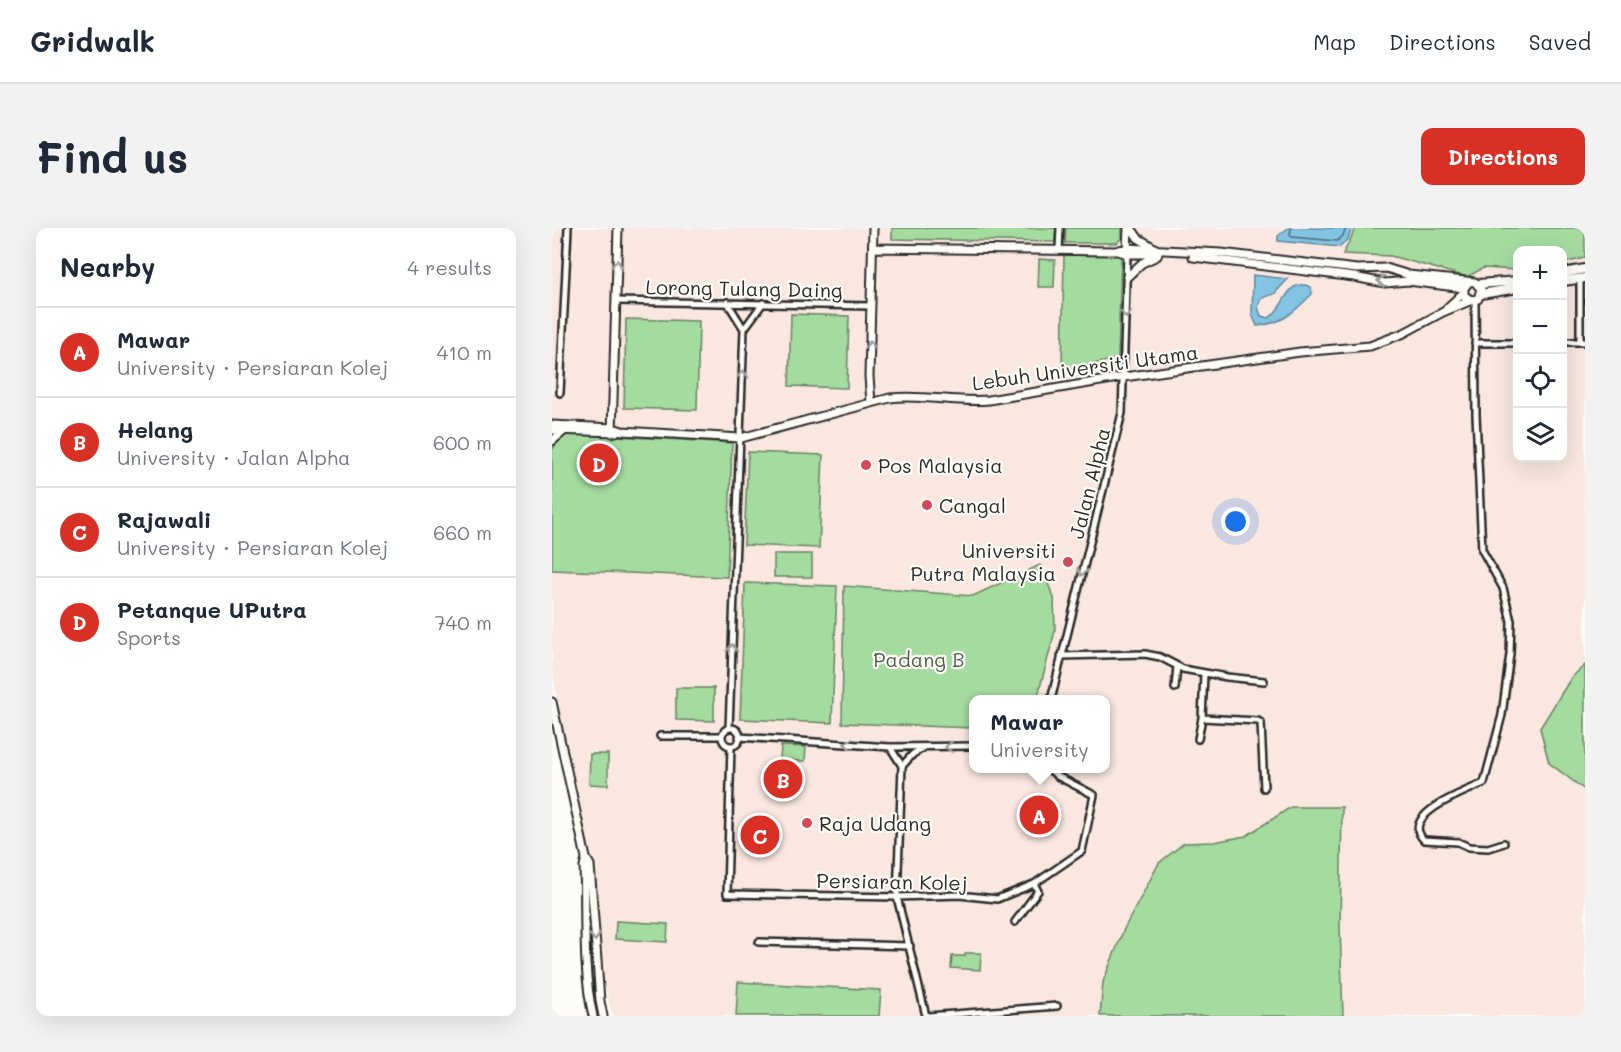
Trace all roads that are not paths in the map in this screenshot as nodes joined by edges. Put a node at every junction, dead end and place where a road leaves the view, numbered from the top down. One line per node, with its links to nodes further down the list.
1 (568, 228): 31 (street)
2 (618, 228): 20 (street, one-way to 2)
3 (873, 228): 6 (street)
4 (1060, 228): 7 (street)
5 (1129, 228): 8 (street); 9 (street)
6 (873, 248): 7 (street); 23 (street)
7 (1059, 250): 8 (street)
8 (1123, 251): 9 (street); 12 (street, Jalan Alpha)
9 (1159, 252): 12 (street); 17 (street, one-way to 9); 17 (street)
10 (1585, 269): 11 (main road)
11 (1567, 272)
12 (1127, 277): 30 (street, Jalan Alpha, one-way to 30)
13 (1583, 278): 14 (main road); 27 (street)
14 (1567, 280)
15 (1513, 281): 16 (main road)
16 (1478, 284): 17 (street); 19 (street)
17 (1465, 288): 19 (street); 24 (street, Lebuh Universiti Utama)
18 (1513, 289): 19 (main road, Lebuh Universiti Utama)
19 (1476, 298): 24 (street, Lebuh Universiti Utama); 28 (street)
20 (616, 301): 21 (street, Lorong Tulang Daing); 35 (street)
21 (727, 302): 22 (street, Lorong Tulang Daing); 25 (street)
22 (763, 303): 23 (street, Lorong Tulang Daing); 25 (street)
23 (872, 306): 32 (street, one-way to 23)
24 (1443, 312): 30 (street, Lebuh Universiti Utama)
25 (744, 329): 36 (street, one-way to 25)
26 (1567, 342): 27 (street)
27 (1583, 342)
28 (1475, 343): 29 (street); 58 (street)
29 (1513, 343)
30 (1124, 377): 32 (street, Lebuh Universiti Utama); 38 (street, Jalan Alpha, one-way to 38)
31 (560, 393)
32 (871, 402): 36 (street, Lebuh Universiti Utama)
33 (552, 428): 34 (street, Lebuh Universiti Utama); 35 (street, Lebuh Universiti Utama)
34 (564, 431): 35 (street, Lebuh Universiti Utama); 37 (street)
35 (613, 431): 36 (street, Lebuh Universiti Utama)
36 (741, 438): 46 (street, one-way to 36)
37 (552, 441)
38 (1061, 656): 39 (street); 43 (street, Jalan Alpha)
39 (1177, 666): 40 (street); 42 (street)
40 (1204, 674): 41 (street); 45 (street)
41 (1264, 681)
42 (1175, 688)
43 (1052, 695)
44 (552, 702): 59 (street)
45 (1202, 718): 50 (street); 57 (street)
46 (729, 728): 48 (street); 49 (street)
47 (660, 736): 48 (street)
48 (722, 736): 51 (street)
49 (739, 737): 51 (street); 53 (street, one-way to 49)
50 (1198, 739)
51 (731, 746): 61 (street, Persiaran Kolej)
52 (969, 746): 54 (street, one-way to 54)
53 (890, 747): 54 (street); 55 (street)
54 (925, 747): 55 (street)
55 (902, 766): 61 (street)
56 (1053, 773): 60 (street, Persiaran Kolej)
57 (1264, 788)
58 (1504, 843)
59 (586, 858): 66 (street); 67 (street, one-way to 67)
60 (1034, 884): 61 (street, Persiaran Kolej); 62 (street)
61 (897, 897): 64 (street)
62 (1015, 922)
63 (759, 942): 64 (street)
64 (910, 946): 68 (street)
65 (1057, 1006): 68 (street)
66 (593, 1016)
67 (603, 1016)
68 (927, 1016)

